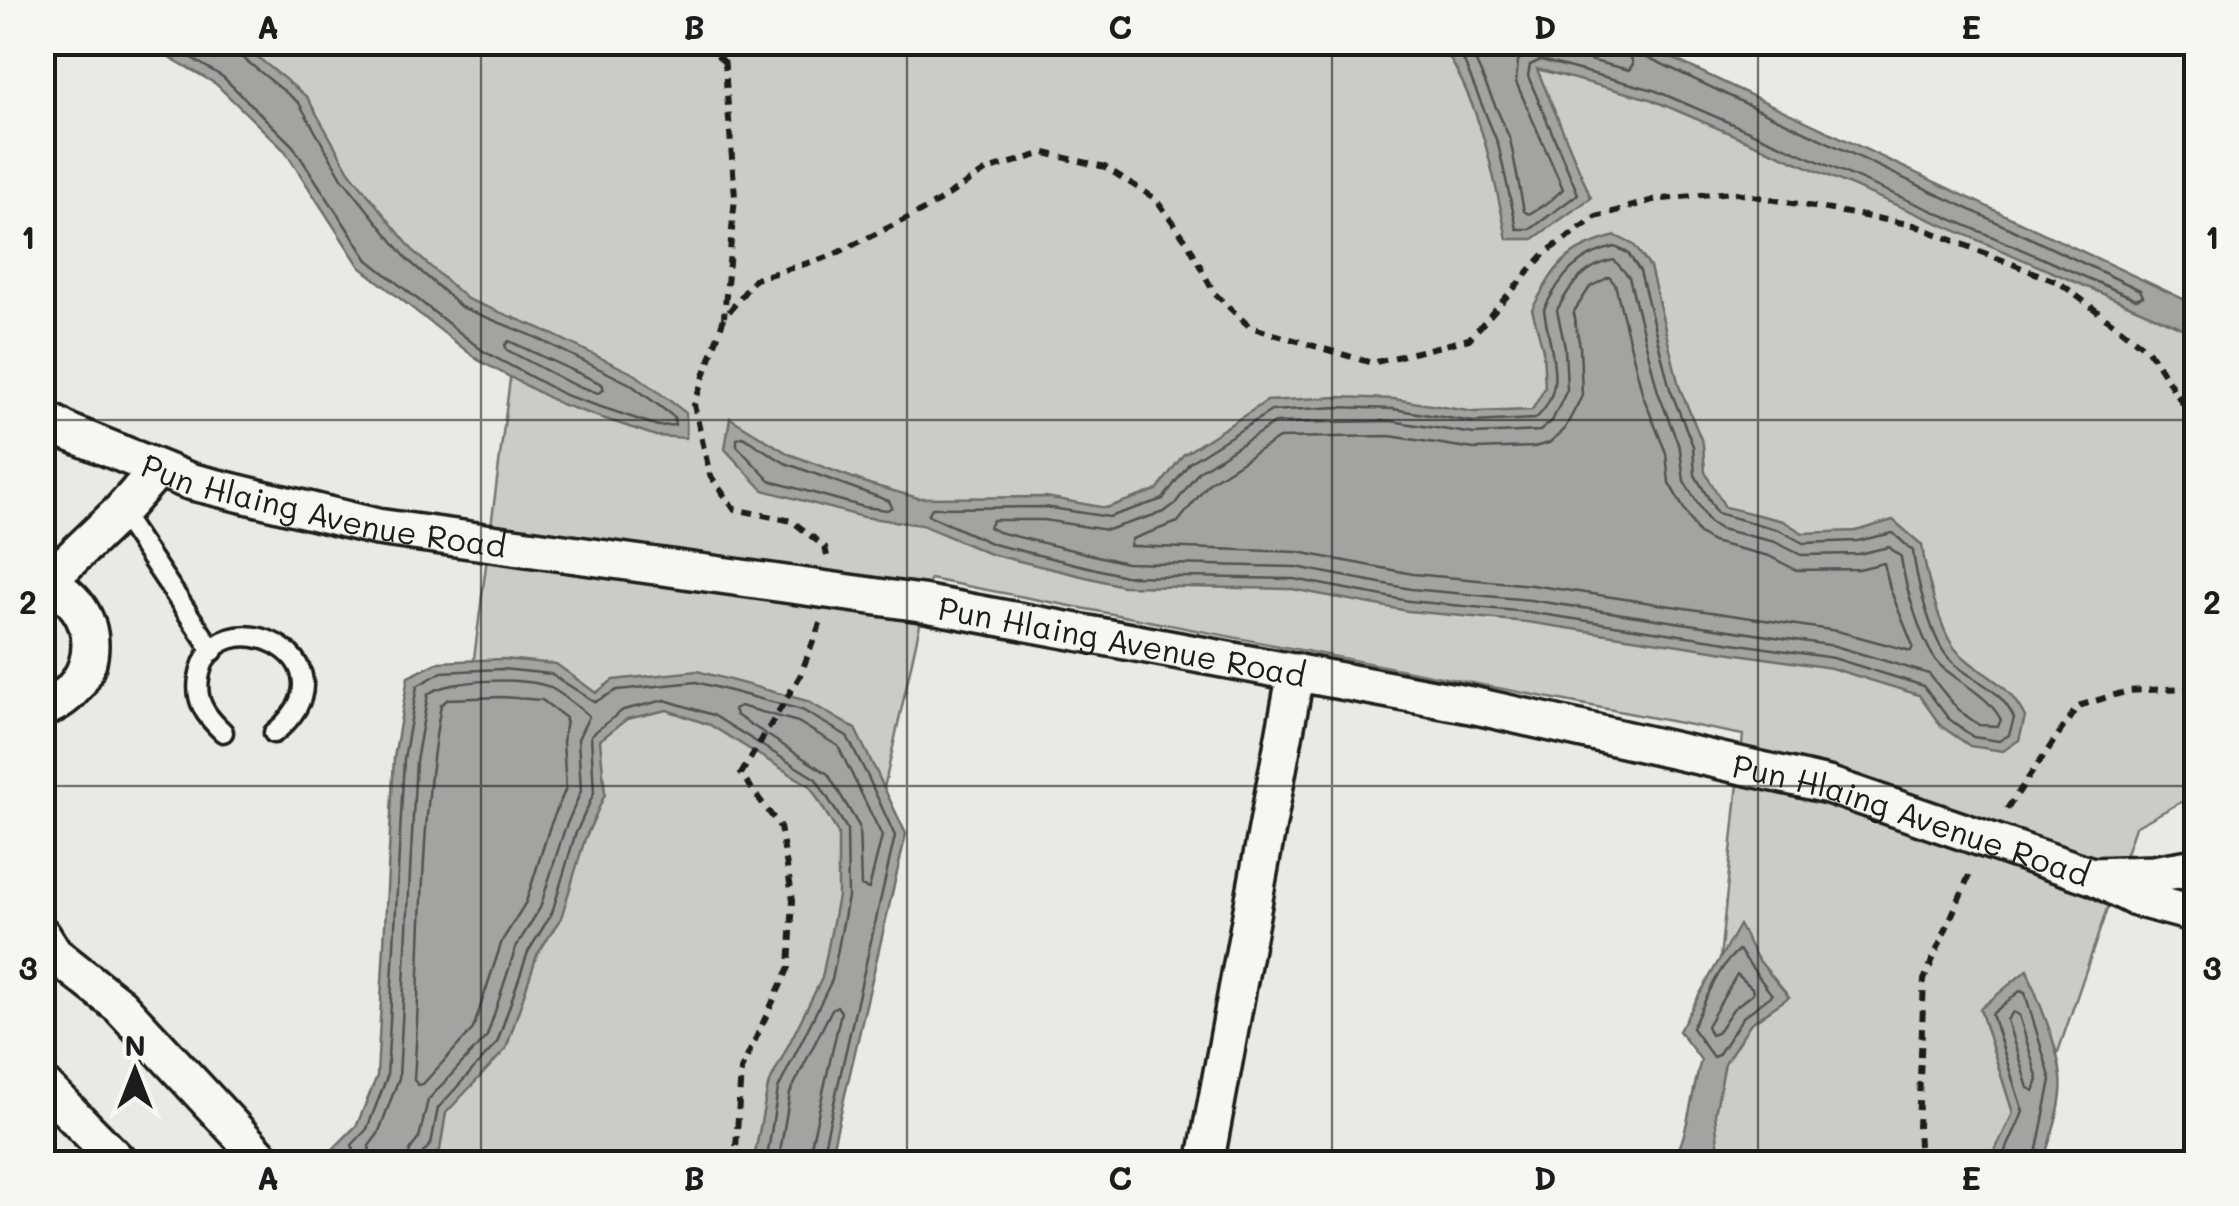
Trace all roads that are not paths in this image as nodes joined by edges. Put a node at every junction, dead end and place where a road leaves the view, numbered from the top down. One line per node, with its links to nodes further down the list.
1 (42, 417): 2 (street, Pun Hlaing Avenue Road)
2 (158, 469): 3 (street); 6 (street, Pun Hlaing Avenue Road)
3 (120, 512): 4 (street); 5 (lane)
4 (45, 582): 7 (street)
5 (213, 651): 8 (lane); 9 (lane)
6 (1296, 672): 11 (street, Pun Hlaing Avenue Road); 17 (street)
7 (42, 709)
8 (223, 732)
9 (274, 733)
10 (2196, 867): 11 (street, Pun Hlaing Avenue Road)
11 (2092, 876): 12 (street)
12 (2196, 914)
13 (42, 935): 16 (street)
14 (42, 1084): 15 (street)
15 (121, 1164)
16 (267, 1164)
17 (1205, 1164)

